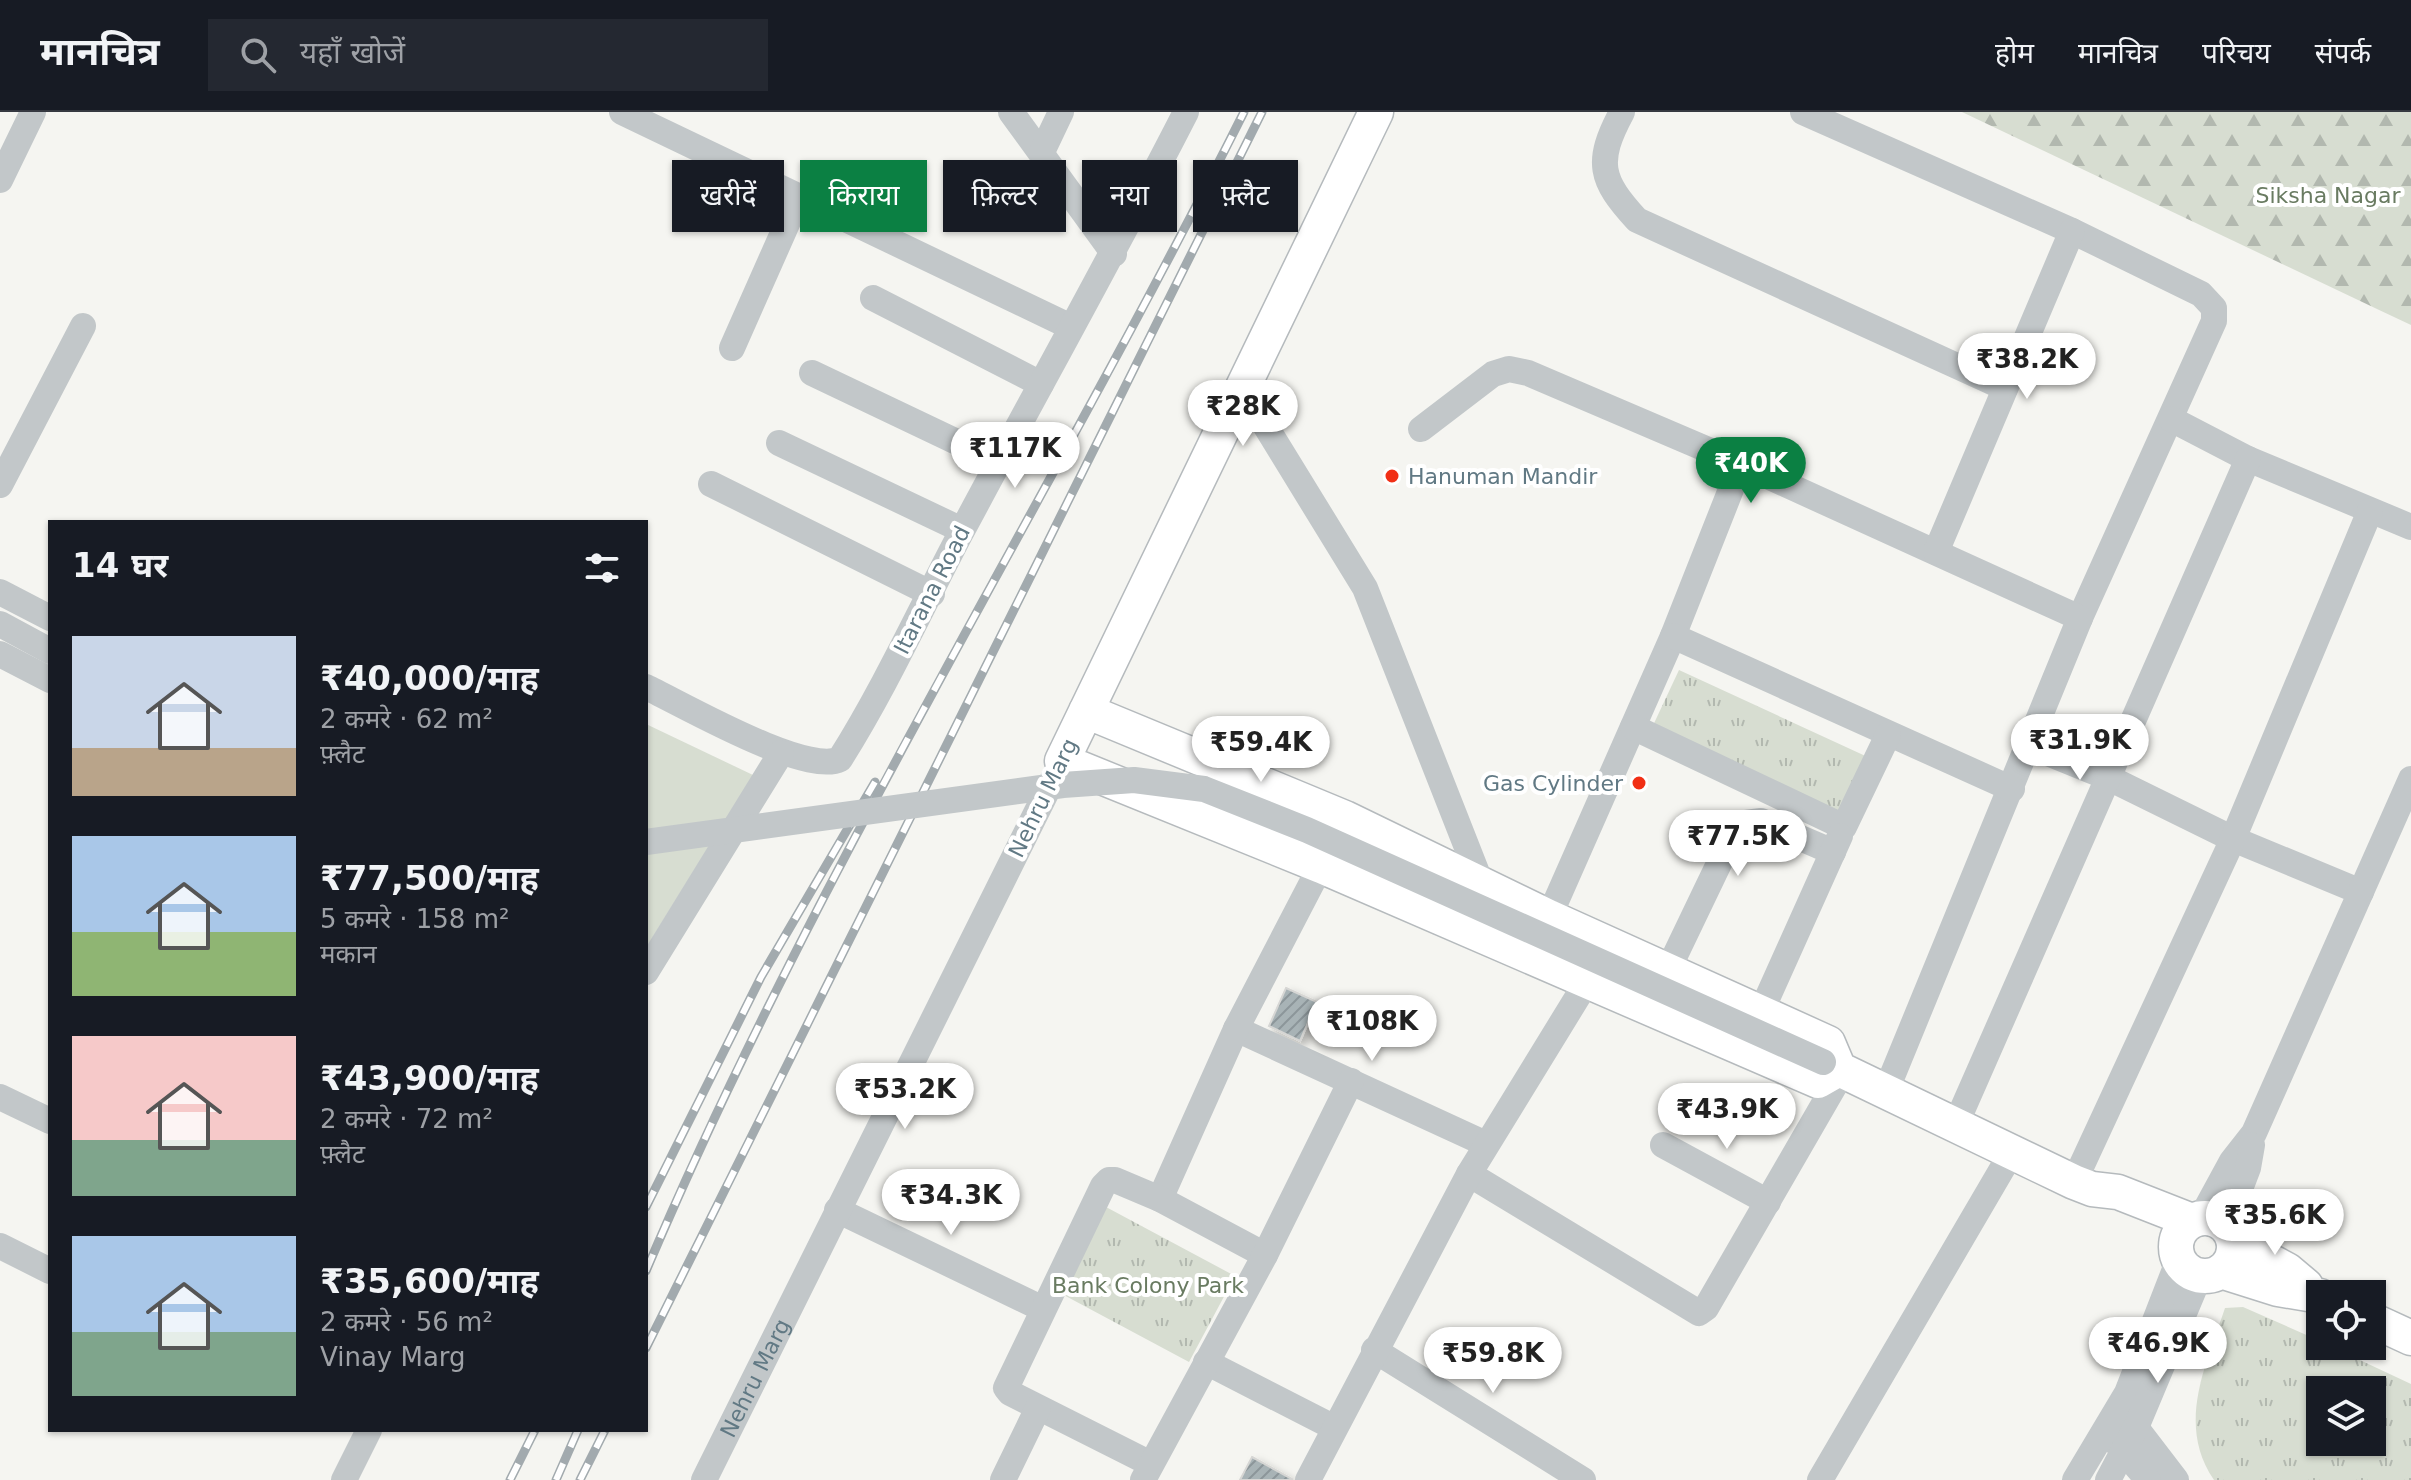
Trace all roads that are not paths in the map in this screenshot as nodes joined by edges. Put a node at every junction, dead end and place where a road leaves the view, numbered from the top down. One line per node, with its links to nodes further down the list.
1 (33, 112): 10 (street)
2 (622, 112): 11 (street)
3 (1011, 112): 9 (street)
4 (1061, 112): 9 (street)
5 (1186, 112): 13 (street, Itarana Road)
6 (1376, 112): 20 (main road, Nehru Marg)
7 (1622, 112): 21 (street)
8 (1803, 112): 12 (street)
9 (1042, 152): 13 (street)
10 (0, 180)
11 (798, 199): 16 (street); 17 (street)
12 (2072, 231): 21 (street); 22 (street)
13 (1114, 254): 16 (street, Itarana Road)
14 (873, 298): 19 (street)
15 (83, 326): 29 (street)
16 (1071, 327): 19 (street, Itarana Road)
17 (732, 348)
18 (812, 373): 26 (street)
19 (1041, 384): 26 (street, Itarana Road)
20 (1241, 386): 44 (main road, Nehru Marg); 59 (street)
21 (2005, 388): 33 (street)
22 (2171, 419): 25 (street); 37 (street)
23 (1421, 429): 27 (street)
24 (779, 443): 32 (street)
25 (2248, 459): 30 (street); 50 (street)
26 (1001, 463): 32 (street, Itarana Road)
27 (1741, 464): 33 (street); 39 (street)
28 (711, 484): 35 (street)
29 (0, 485)
30 (2370, 511): 31 (street); 55 (street)
31 (2411, 527)
32 (962, 530): 35 (street, Itarana Road)
33 (1936, 552): 37 (street)
34 (0, 592): 36 (street)
35 (932, 594): 48 (street, Itarana Road)
36 (48, 617)
37 (2080, 618): 47 (street)
38 (0, 624): 40 (street)
39 (1673, 636): 45 (street); 46 (street)
40 (48, 650)
41 (0, 654): 42 (street)
42 (48, 679)
43 (648, 688): 48 (street, Itarana Road)
44 (1086, 711): 49 (main road, Nehru Marg); 53 (main road)
45 (1633, 727): 54 (street); 61 (street)
46 (1888, 735): 52 (street); 54 (street)
47 (2028, 745): 50 (street); 52 (street)
48 (781, 753): 63 (street)
49 (1062, 761): 58 (main road); 81 (street, Nehru Marg)
50 (2109, 778): 55 (street); 73 (street)
51 (2411, 779): 60 (street)
52 (2012, 789): 70 (street)
53 (1345, 818): 58 (street); 59 (main road)
54 (1844, 827): 57 (street)
55 (2233, 839): 60 (street); 78 (street)
56 (648, 842): 68 (street, bridge)
57 (1833, 852): 64 (street); 66 (street)
58 (1321, 866): 65 (main road); 67 (street)
59 (1481, 883): 61 (main road)
60 (2361, 892): 82 (street)
61 (1549, 917): 62 (main road)
62 (1610, 943): 64 (main road); 65 (street)
63 (648, 969)
64 (1668, 970): 66 (main road)
65 (1587, 982): 68 (main road); 74 (street)
66 (1761, 1012): 68 (main road)
67 (1236, 1029): 69 (street); 79 (street)
68 (1835, 1067): 70 (main road); 80 (street)
69 (1351, 1081): 74 (street); 84 (street)
70 (1886, 1091): 73 (main road)
71 (0, 1097): 72 (street)
72 (48, 1120)
73 (1956, 1124): 76 (main road)
74 (1486, 1144): 77 (street)
75 (1663, 1145): 80 (street)
76 (2012, 1152): 78 (main road); 103 (street)
77 (1469, 1174): 80 (street); 90 (street)
78 (2083, 1186): 82 (main road)
79 (1160, 1199): 84 (street); 87 (street)
80 (1768, 1202)
81 (837, 1210): 87 (street); 98 (street, Nehru Marg)
82 (2204, 1244): 86 (main road); 93 (street)
83 (0, 1246): 85 (street)
84 (1265, 1255): 91 (street)
85 (48, 1270)
86 (2306, 1286)
87 (1043, 1309): 92 (street)
88 (2386, 1326): 89 (main road)
89 (2411, 1338)
90 (1374, 1350): 94 (street); 102 (street)
91 (1206, 1362): 94 (street); 97 (street)
92 (1038, 1408): 97 (street); 100 (street)
93 (2128, 1416): 96 (street); 107 (street)
94 (1333, 1427): 101 (street)
95 (368, 1432): 99 (street)
96 (2114, 1440): 104 (street); 105 (street); 106 (street)
97 (1147, 1472)
98 (714, 1477)
99 (344, 1480)
100 (1003, 1480)
101 (1308, 1480)
102 (1583, 1480)
103 (1820, 1480)
104 (2075, 1480)
105 (2108, 1480)
106 (2148, 1480)
107 (2176, 1480)

